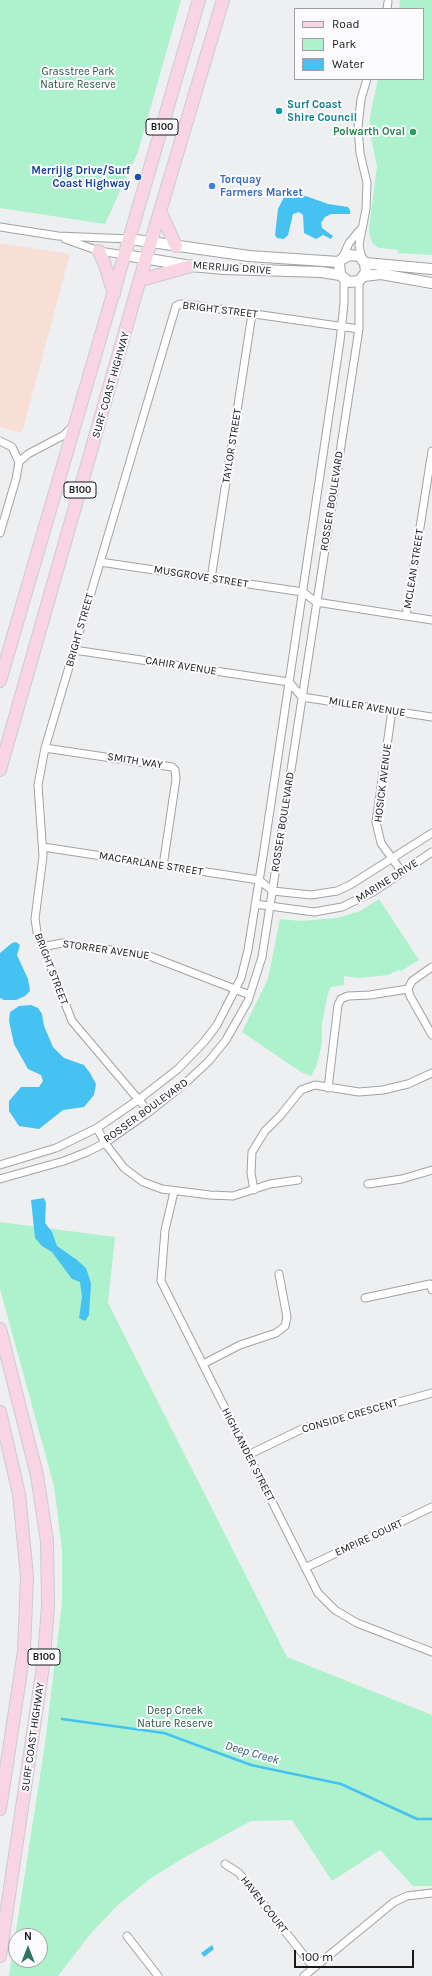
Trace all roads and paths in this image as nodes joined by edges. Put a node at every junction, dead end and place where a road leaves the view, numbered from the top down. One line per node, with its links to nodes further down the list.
1 (199, 0): 8 (main road, SURF COAST HIGHWAY / B100)
2 (223, 0): 4 (main road, SURF COAST HIGHWAY / B100)
3 (367, 80): 6 (street)
4 (160, 211): 9 (main road, SURF COAST HIGHWAY / B100); 10 (main road)
5 (0, 227): 7 (street)
6 (362, 227): 14 (street); 15 (street)
7 (58, 236): 8 (street); 11 (street)
8 (130, 239): 9 (street, MERRIJIG DRIVE); 12 (main road, SURF COAST HIGHWAY / B100)
9 (151, 243): 10 (street, MERRIJIG DRIVE); 13 (main road, SURF COAST HIGHWAY / B100)
10 (176, 246): 14 (street, MERRIJIG DRIVE)
11 (99, 251): 12 (street); 22 (main road)
12 (125, 255): 13 (street, MERRIJIG DRIVE); 22 (main road, SURF COAST HIGHWAY / B100)
13 (146, 258): 16 (street, MERRIJIG DRIVE); 20 (main road, SURF COAST HIGHWAY / B100)
14 (340, 260): 15 (street, MERRIJIG DRIVE); 18 (street)
15 (364, 261): 17 (street, MERRIJIG DRIVE); 19 (street)
16 (191, 266): 18 (street, MERRIJIG DRIVE); 20 (main road)
17 (432, 269)
18 (342, 278): 19 (street, MERRIJIG DRIVE); 24 (street, ROSSER BOULEVARD)
19 (362, 278): 21 (street, MERRIJIG DRIVE); 25 (street, ROSSER BOULEVARD)
20 (141, 280): 44 (main road, SURF COAST HIGHWAY / B100)
21 (432, 283)
22 (114, 294): 26 (main road, SURF COAST HIGHWAY / B100)
23 (252, 314): 24 (street, BRIGHT STREET); 31 (street, BRIGHT STREET); 32 (street, TAYLOR STREET)
24 (342, 328): 25 (street); 33 (street, ROSSER BOULEVARD)
25 (359, 329): 34 (street, ROSSER BOULEVARD)
26 (75, 424): 29 (street); 38 (main road, SURF COAST HIGHWAY / B100)
27 (0, 441): 29 (street)
28 (432, 451): 35 (street, MCLEAN STREET)
29 (19, 462): 30 (street)
30 (0, 533)
31 (100, 562): 32 (street, MUSGROVE STREET); 37 (street, BRIGHT STREET)
32 (211, 579): 33 (street, MUSGROVE STREET)
33 (303, 592): 34 (street); 39 (street, ROSSER BOULEVARD)
34 (316, 602): 35 (street); 40 (street, ROSSER BOULEVARD)
35 (406, 616): 36 (street)
36 (432, 620)
37 (74, 650): 39 (street, CAHIR AVENUE); 43 (street, BRIGHT STREET)
38 (0, 680)
39 (289, 682): 40 (street); 51 (street, ROSSER BOULEVARD)
40 (302, 697): 41 (street, MILLER AVENUE); 52 (street, ROSSER BOULEVARD)
41 (392, 710): 42 (street, MILLER AVENUE); 48 (street, HOSICK AVENUE)
42 (432, 717)
43 (45, 748): 46 (street, BRIGHT STREET); 49 (street, SMITH WAY)
44 (0, 770)
45 (432, 833): 48 (street, MARINE DRIVE)
46 (43, 847): 49 (street, MACFARLANE STREET); 55 (street, BRIGHT STREET)
47 (432, 852): 50 (street, MARINE DRIVE)
48 (392, 859): 50 (street, HOSICK AVENUE); 52 (street, MARINE DRIVE)
49 (163, 866): 51 (street, MACFARLANE STREET)
50 (402, 872): 54 (street, MARINE DRIVE)
51 (259, 880): 52 (street); 53 (street, ROSSER BOULEVARD)
52 (273, 891): 54 (street, ROSSER BOULEVARD)
53 (255, 904): 54 (street, MARINE DRIVE); 58 (street, ROSSER BOULEVARD)
54 (270, 906): 59 (street, ROSSER BOULEVARD)
55 (42, 947): 58 (street, STORRER AVENUE); 63 (street, BRIGHT STREET)
56 (432, 967): 57 (street)
57 (408, 989): 60 (street); 62 (street)
58 (235, 991): 59 (street, STORRER AVENUE); 63 (street, ROSSER BOULEVARD)
59 (250, 996): 64 (street, ROSSER BOULEVARD)
60 (432, 1035)
61 (432, 1074): 62 (street)
62 (328, 1088): 72 (street)
63 (138, 1100): 64 (street, BRIGHT STREET); 65 (street, ROSSER BOULEVARD)
64 (149, 1112): 66 (street, ROSSER BOULEVARD)
65 (97, 1128): 66 (street); 67 (street, ROSSER BOULEVARD)
66 (105, 1142): 69 (street, ROSSER BOULEVARD); 73 (street)
67 (0, 1165)
68 (432, 1170): 71 (street)
69 (0, 1179)
70 (298, 1180): 72 (street)
71 (368, 1184)
72 (254, 1190): 73 (street)
73 (174, 1192): 79 (street, HIGHLANDER STREET)
74 (278, 1274): 79 (street)
75 (431, 1286): 76 (street)
76 (365, 1298)
77 (0, 1329): 78 (main road, SURF COAST HIGHWAY / B100)
78 (4, 1360): 90 (main road, SURF COAST HIGHWAY / B100)
79 (203, 1364): 82 (street, HIGHLANDER STREET)
80 (432, 1393): 82 (street, CONSIDE CRESCENT)
81 (0, 1412): 86 (main road, SURF COAST HIGHWAY / B100)
82 (248, 1455): 84 (street, HIGHLANDER STREET)
83 (432, 1508): 84 (street, EMPIRE COURT)
84 (305, 1568): 85 (street, HIGHLANDER STREET)
85 (432, 1652)
86 (0, 1810)
87 (225, 1864): 91 (street, HAVEN COURT)
88 (432, 1893): 91 (street)
89 (127, 1936): 92 (street)
90 (0, 1956)
91 (314, 1968): 93 (street)
92 (158, 1976)
93 (304, 1976)

